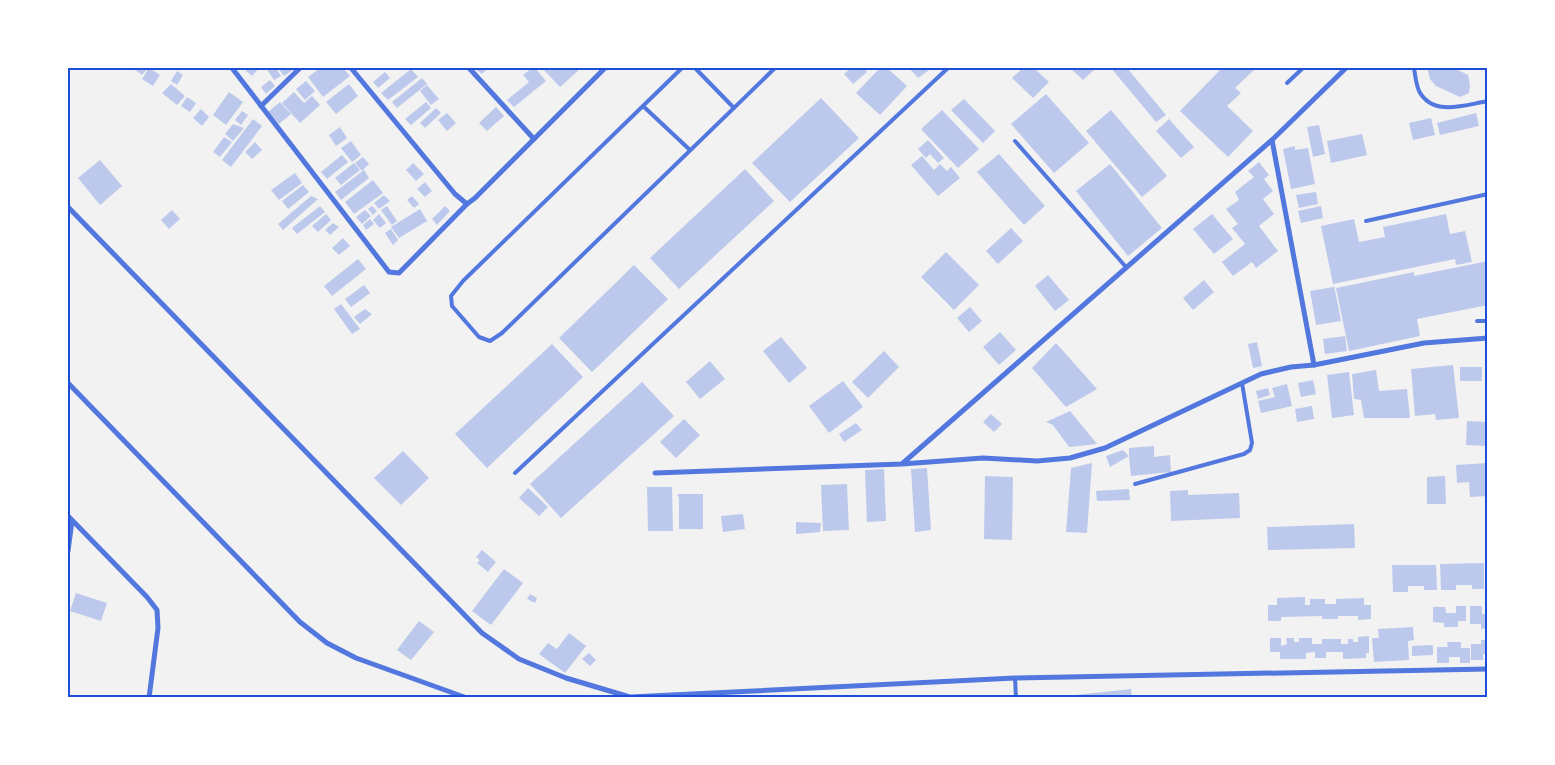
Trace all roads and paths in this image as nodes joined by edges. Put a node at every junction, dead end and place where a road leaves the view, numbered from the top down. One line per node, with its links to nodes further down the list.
1 (232, 68): 15 (street)
2 (300, 68): 15 (street)
3 (351, 68): 23 (street)
4 (470, 68): 18 (street)
5 (605, 68): 18 (street)
6 (682, 68): 16 (lane)
7 (696, 68): 17 (lane)
8 (776, 68): 17 (lane)
9 (948, 68): 34 (lane)
10 (1303, 68): 13 (lane)
11 (1346, 68): 19 (street)
12 (1414, 68): 14 (lane)
13 (1287, 83)
14 (1488, 101)
15 (261, 106): 23 (street)
16 (643, 106): 21 (lane); 21 (lane)
17 (734, 108): 21 (lane)
18 (534, 139): 23 (street)
19 (1272, 140): 26 (street); 30 (street)
20 (1015, 141): 26 (lane)
21 (690, 150)
22 (1488, 194): 25 (lane)
23 (467, 204)
24 (68, 207): 43 (street)
25 (1366, 221)
26 (1126, 267): 33 (street)
27 (1477, 321): 28 (lane)
28 (1488, 321)
29 (1488, 338): 30 (street)
30 (1314, 365): 32 (street)
31 (68, 383): 42 (street)
32 (1242, 383): 33 (street); 36 (lane)
33 (902, 464): 35 (street)
34 (515, 473)
35 (655, 473)
36 (1135, 484)
37 (70, 518): 38 (street); 41 (street)
38 (68, 551)
39 (1488, 670): 40 (street)
40 (1014, 678): 43 (street); 44 (lane)
41 (150, 698)
42 (467, 698)
43 (630, 698)
44 (1016, 698)

